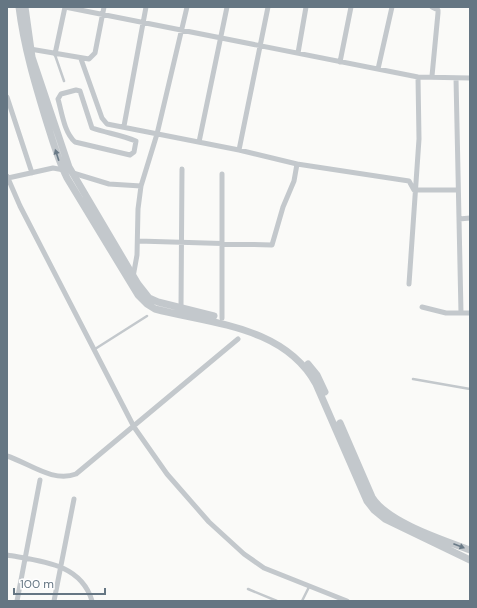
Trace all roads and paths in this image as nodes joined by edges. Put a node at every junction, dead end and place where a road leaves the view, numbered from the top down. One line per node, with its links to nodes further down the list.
1 (19, 7): 37 (street, one-way to 1)
2 (25, 7): 18 (street)
3 (65, 7): 13 (street); 20 (street)
4 (104, 7): 13 (street)
5 (146, 7): 14 (street)
6 (187, 7): 15 (street)
7 (227, 7): 16 (street)
8 (268, 7): 17 (street)
9 (306, 7): 19 (street)
10 (351, 7): 22 (street)
11 (392, 7): 23 (street)
12 (432, 7): 25 (street)
13 (103, 15): 14 (street); 21 (street)
14 (143, 22): 15 (street); 32 (street)
15 (183, 30): 16 (street); 33 (street)
16 (220, 38): 17 (street); 34 (street)
17 (260, 45): 19 (street); 35 (street)
18 (30, 49): 20 (street); 31 (street)
19 (298, 53): 22 (street)
20 (55, 54): 21 (street); 28 (lane)
21 (80, 59): 32 (street)
22 (340, 62): 23 (street)
23 (378, 69): 24 (street)
24 (418, 76): 25 (street); 44 (street)
25 (432, 76): 26 (street)
26 (456, 78): 27 (street); 45 (street)
27 (470, 78)
28 (64, 81)
29 (7, 97): 39 (street)
30 (63, 119): 30 (street); 31 (street)
31 (54, 122): 40 (street)
32 (124, 126): 33 (street)
33 (157, 134): 34 (street); 43 (street)
34 (199, 142): 35 (street)
35 (239, 150): 36 (street)
36 (297, 164): 44 (street); 50 (street)
37 (63, 169): 39 (street); 40 (street); 60 (street)
38 (182, 169): 49 (street)
39 (32, 173): 42 (street)
40 (72, 173): 43 (street); 51 (street)
41 (222, 174): 50 (street)
42 (8, 177): 61 (street)
43 (141, 186): 48 (street)
44 (414, 190): 45 (street); 52 (street)
45 (458, 190): 47 (street)
46 (470, 218): 47 (street)
47 (459, 219): 55 (street)
48 (138, 241): 49 (street); 51 (street)
49 (182, 242): 50 (street); 54 (street)
50 (222, 243): 58 (street)
51 (134, 276): 54 (street)
52 (409, 284)
53 (422, 307): 55 (street)
54 (181, 308): 58 (street)
55 (461, 313): 56 (street)
56 (470, 313)
57 (147, 316): 61 (lane)
58 (222, 318): 60 (street)
59 (238, 339): 64 (street)
60 (271, 340): 68 (street, one-way to 68); 71 (street)
61 (95, 349): 64 (street)
62 (413, 379): 63 (lane)
63 (470, 389)
64 (134, 428): 65 (street); 73 (street)
65 (7, 456)
66 (40, 480): 70 (street)
67 (74, 499): 72 (street)
68 (470, 550)
69 (7, 555): 70 (street)
70 (24, 558): 72 (street); 75 (street)
71 (470, 560)
72 (62, 566): 76 (street); 77 (street)
73 (309, 587): 79 (lane); 80 (street)
74 (248, 590): 78 (lane)
75 (17, 601)
76 (54, 601)
77 (92, 601)
78 (277, 601)
79 (302, 601)
80 (347, 601)

